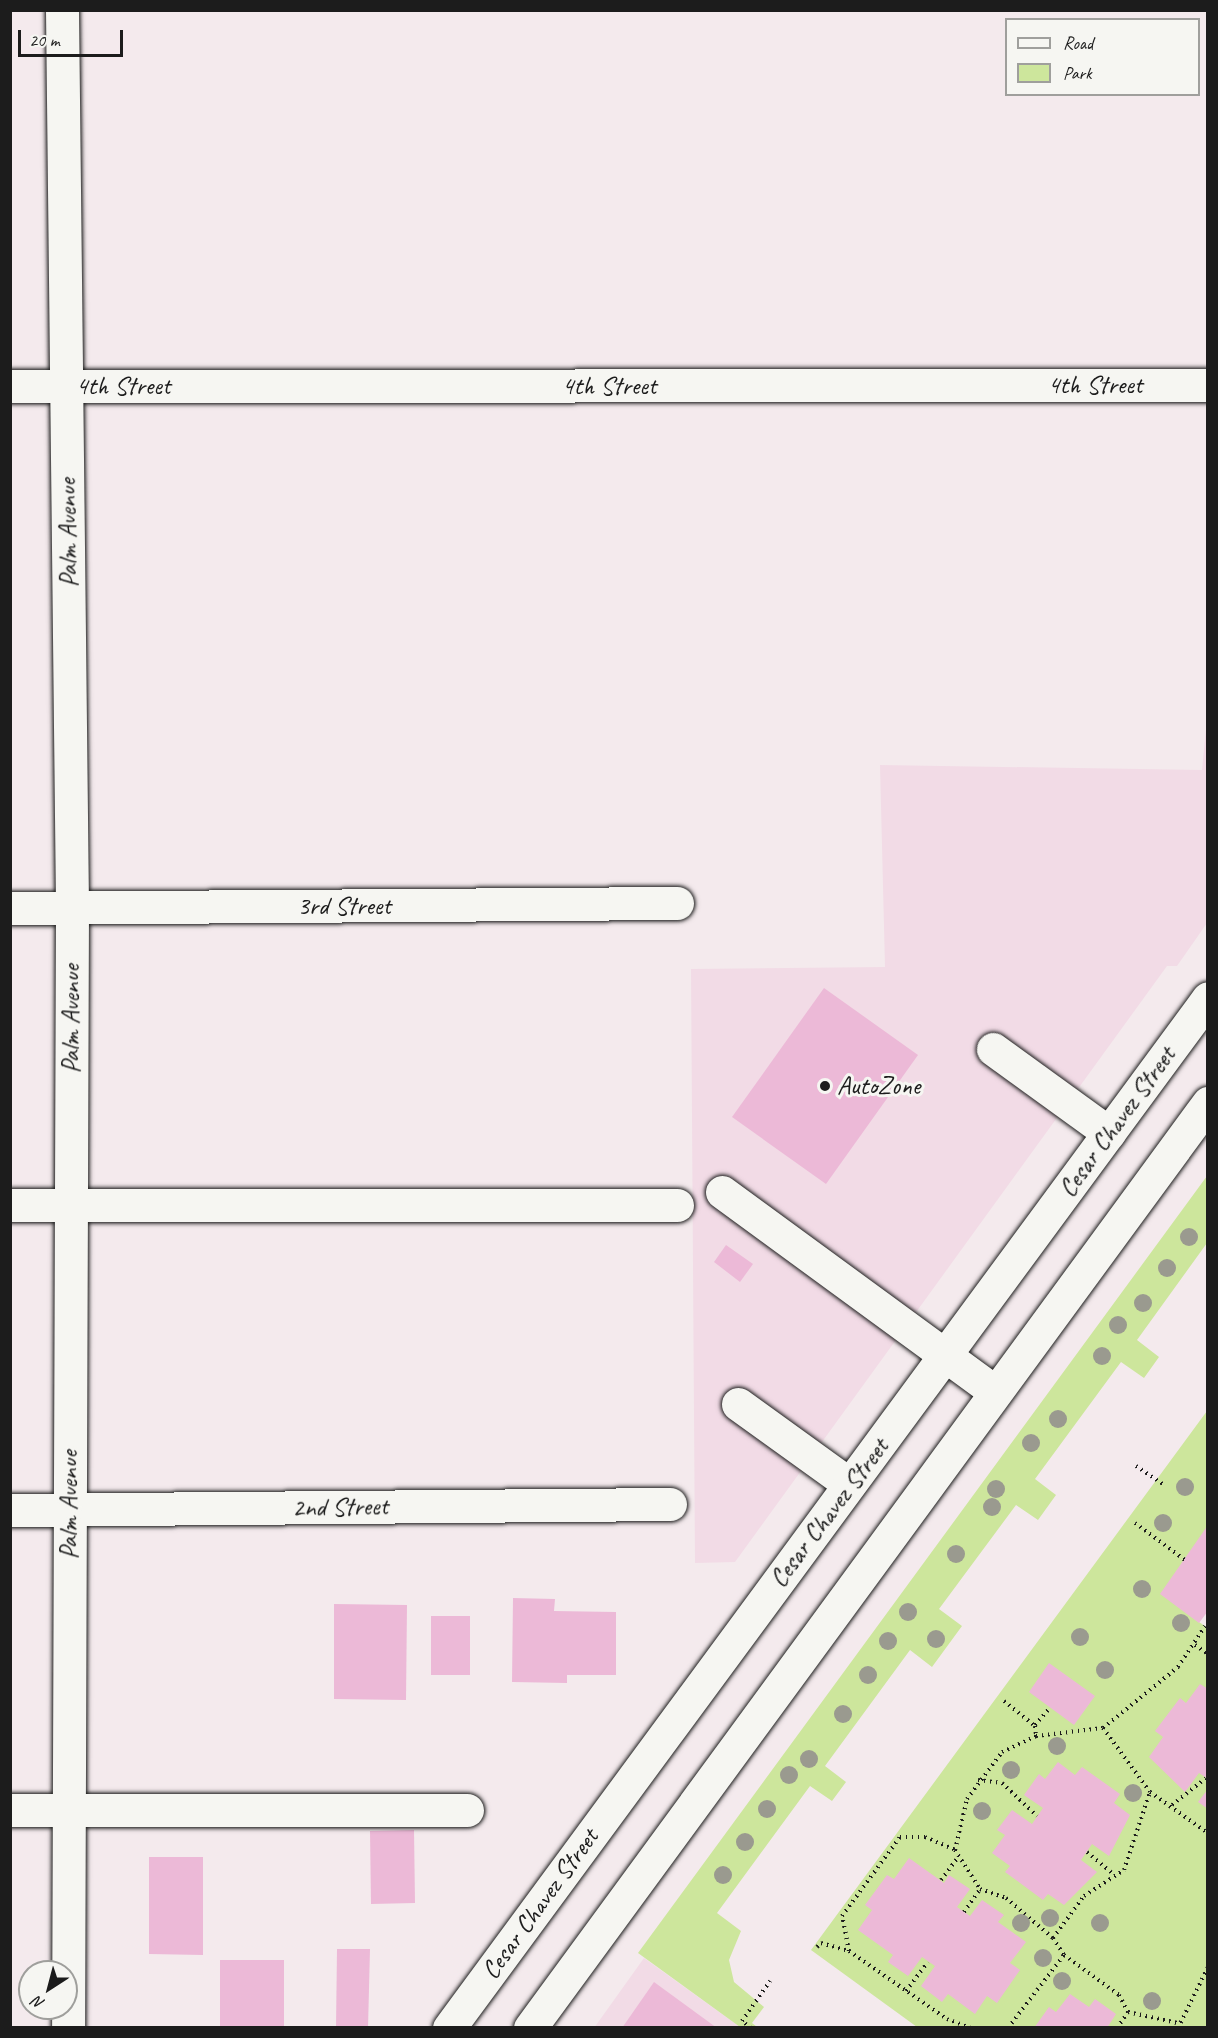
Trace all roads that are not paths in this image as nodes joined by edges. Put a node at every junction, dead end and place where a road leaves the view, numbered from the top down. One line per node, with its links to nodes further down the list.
1 (62, 10): 4 (street, Palm Avenue)
2 (1208, 385): 4 (street, 4th Street)
3 (10, 386): 4 (street, 4th Street)
4 (67, 386): 7 (street, Palm Avenue)
5 (677, 903): 7 (street, 3rd Street)
6 (10, 908): 7 (street, 3rd Street)
7 (72, 908): 15 (street, Palm Avenue)
8 (1208, 998): 11 (street, Cesar Chavez Street)
9 (993, 1049): 11 (street)
10 (1208, 1103): 17 (street)
11 (1109, 1133): 16 (street, Cesar Chavez Street)
12 (722, 1192): 16 (street)
13 (677, 1204): 15 (street)
14 (10, 1205): 15 (street)
15 (71, 1205): 22 (street, Palm Avenue)
16 (946, 1356): 17 (street); 19 (street, Cesar Chavez Street)
17 (994, 1391): 28 (street)
18 (738, 1404): 19 (street)
19 (849, 1485): 27 (street, Cesar Chavez Street)
20 (670, 1504): 22 (street, 2nd Street)
21 (10, 1510): 22 (street, 2nd Street)
22 (69, 1510): 24 (street, Palm Avenue)
23 (10, 1810): 24 (street)
24 (68, 1810): 25 (street); 26 (street, Palm Avenue)
25 (467, 1810)
26 (68, 2028)
27 (449, 2028)
28 (530, 2028)

